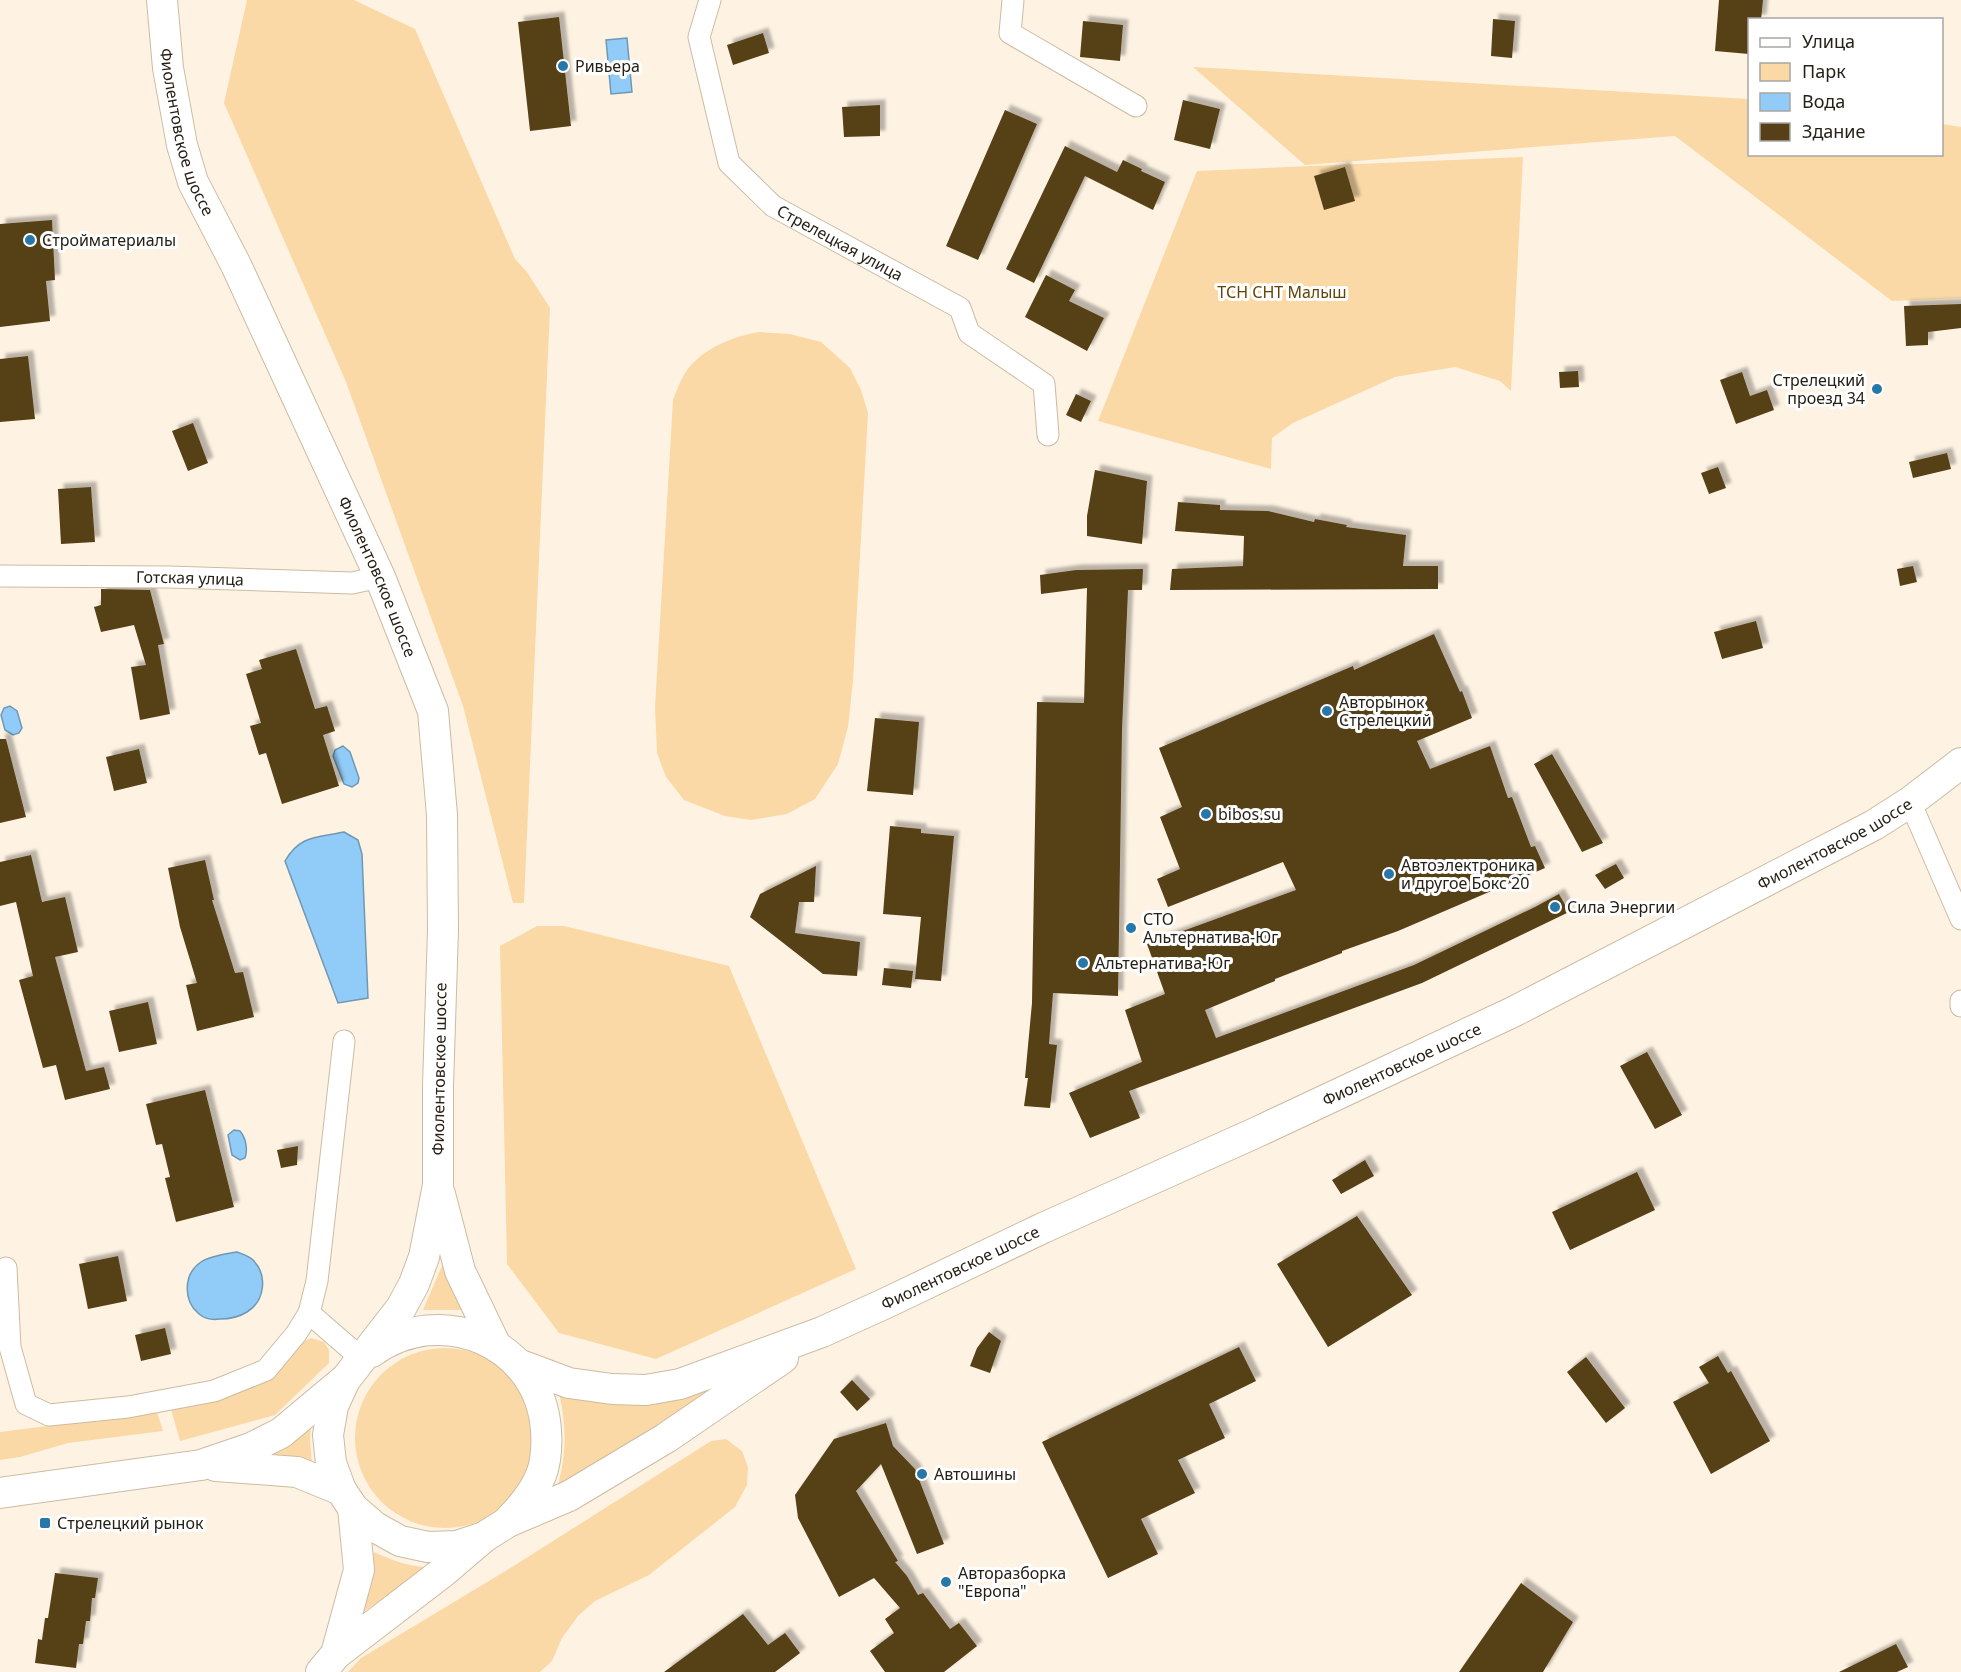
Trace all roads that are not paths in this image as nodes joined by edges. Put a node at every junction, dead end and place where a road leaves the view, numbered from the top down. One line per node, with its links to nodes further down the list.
1 (162, 0): 7 (main road, Фиолентовское шоссе)
2 (710, 0): 5 (street, Стрелецкая улица)
3 (1013, 0): 4 (street)
4 (1136, 106)
5 (1048, 435)
6 (0, 576): 7 (street, Готская улица)
7 (380, 577): 14 (main road, Фиолентовское шоссе)
8 (1961, 763): 9 (main road, Фиолентовское шоссе)
9 (1910, 802): 10 (street); 17 (main road, Фиолентовское шоссе)
10 (1961, 919)
11 (1961, 1001): 12 (street)
12 (1961, 1006)
13 (344, 1041): 16 (street)
14 (438, 1185): 18 (main road, Фиолентовское шоссе); 19 (main road, Фиолентовское шоссе)
15 (6, 1268): 16 (street)
16 (309, 1313): 19 (street)
17 (828, 1329): 18 (main road, Фиолентовское шоссе); 23 (main road, Фиолентовское шоссе)
18 (507, 1355): 19 (main road, Фиолентовское шоссе); 23 (main road, Фиолентовское шоссе)
19 (353, 1370): 20 (main road); 22 (main road, Фиолентовское шоссе)
20 (201, 1465): 21 (main road); 22 (main road)
21 (0, 1493)
22 (347, 1499): 23 (main road, Фиолентовское шоссе); 24 (main road, Фиолентовское шоссе)
23 (496, 1530): 24 (main road, Фиолентовское шоссе)
24 (328, 1663)

